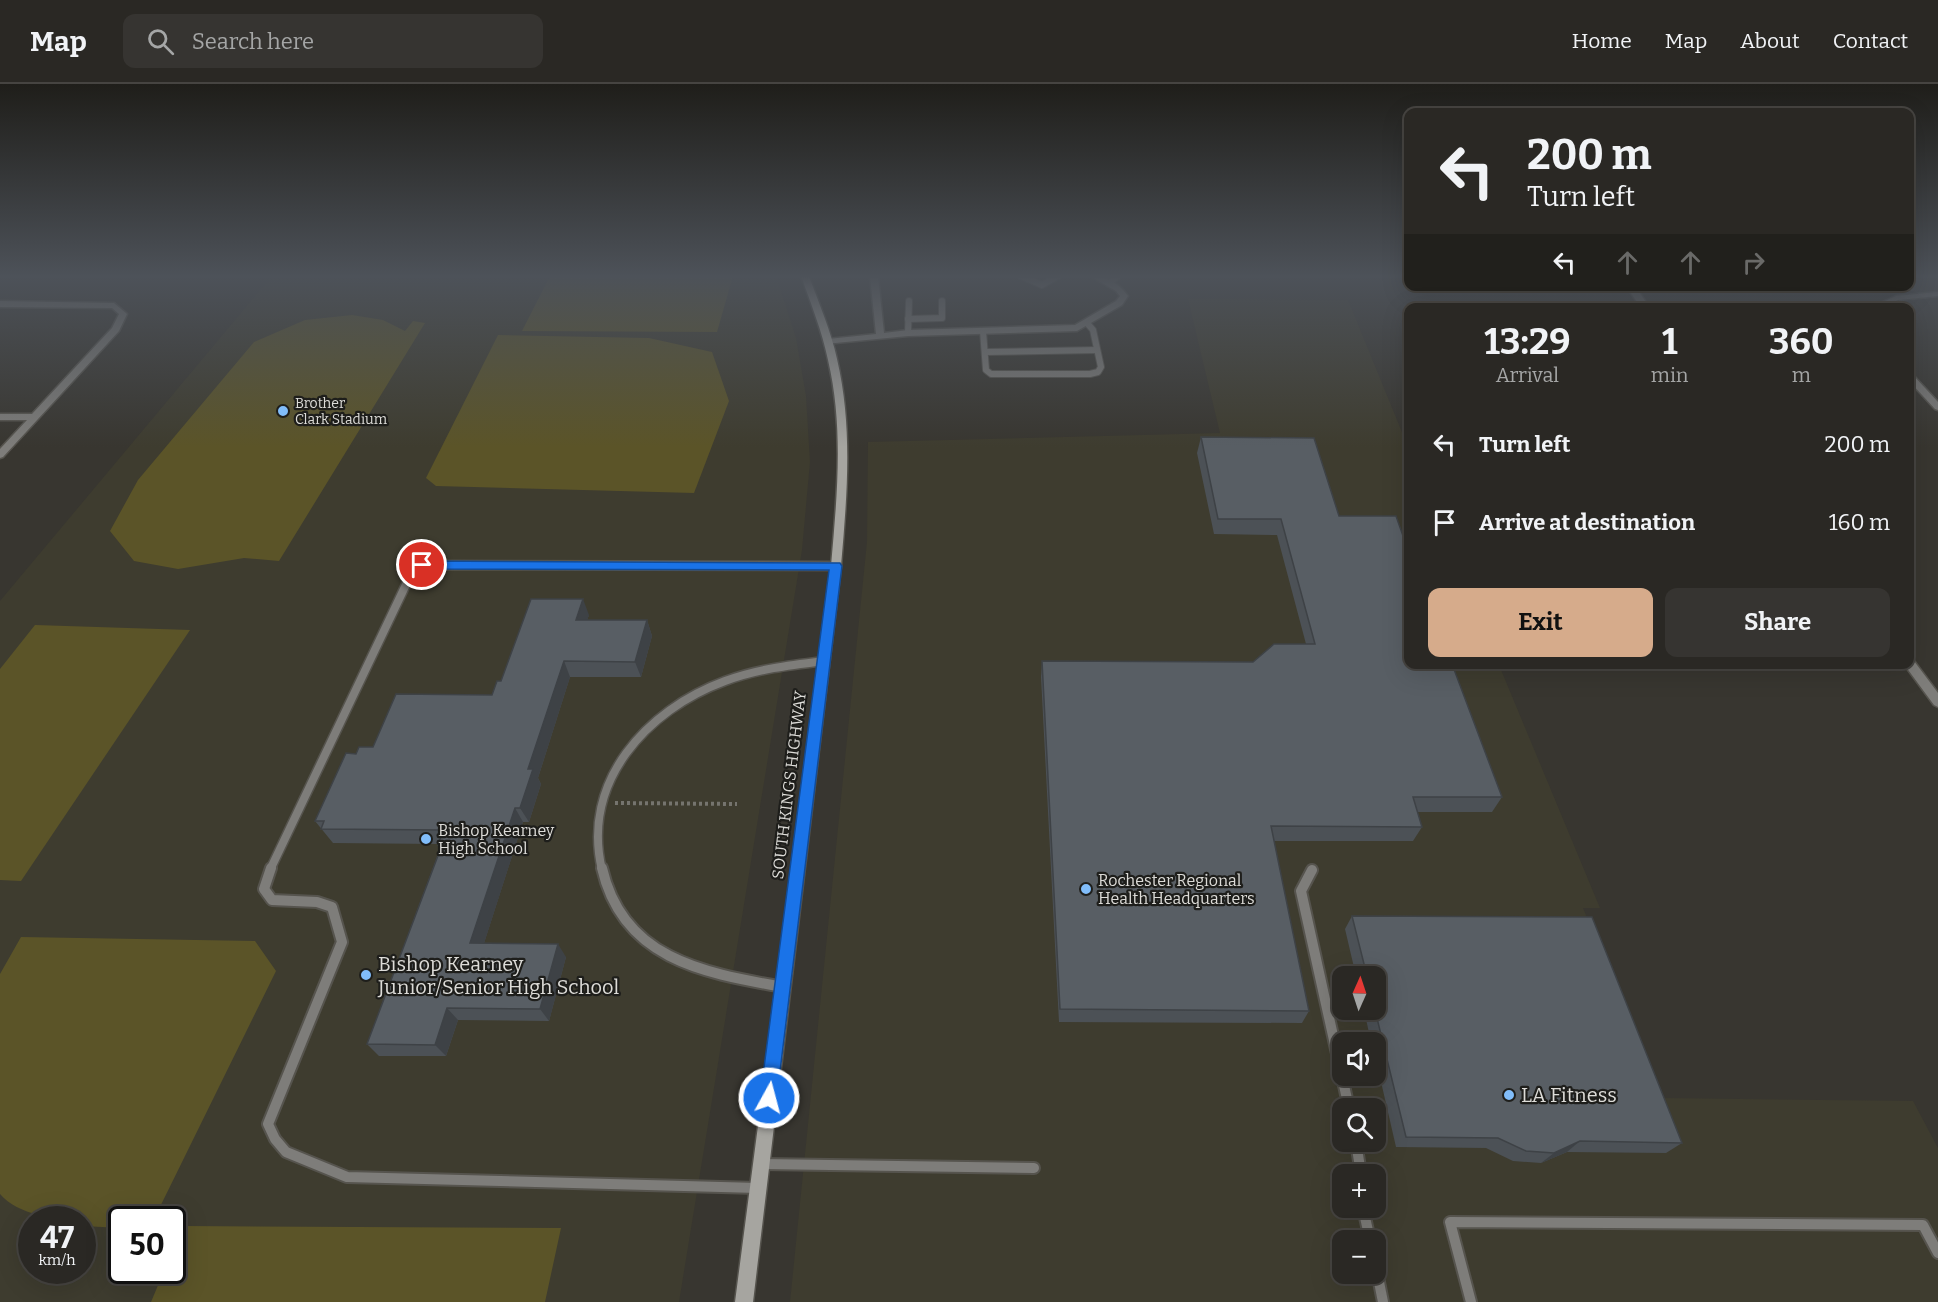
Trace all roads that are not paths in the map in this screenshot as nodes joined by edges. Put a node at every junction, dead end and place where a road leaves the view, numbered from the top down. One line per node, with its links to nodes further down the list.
1 (112, 333): 14 (street)
2 (825, 333): 8 (main road, SOUTH KINGS HIGHWAY)
3 (908, 333): 4 (street); 7 (street)
4 (914, 333)
5 (983, 333): 10 (lane)
6 (1094, 333): 9 (lane)
7 (880, 335): 8 (street)
8 (828, 342): 16 (main road, SOUTH KINGS HIGHWAY)
9 (1097, 350): 10 (lane); 10 (lane)
10 (985, 352)
11 (1914, 381): 12 (street)
12 (1938, 407)
13 (0, 417): 14 (street)
14 (35, 417): 15 (street)
15 (0, 455)
16 (836, 566): 17 (main road, SOUTH KINGS HIGHWAY); 25 (lane)
17 (824, 661): 21 (main road, SOUTH KINGS HIGHWAY); 21 (lane)
18 (1914, 669): 19 (street)
19 (1938, 702)
20 (1312, 870): 22 (lane)
21 (783, 987): 23 (main road, SOUTH KINGS HIGHWAY)
22 (1347, 1098)
23 (761, 1164): 24 (lane); 25 (main road, SOUTH KINGS HIGHWAY)
24 (1034, 1168)
25 (758, 1188): 28 (main road, SOUTH KINGS HIGHWAY)
26 (1938, 1253): 30 (lane)
27 (1379, 1284): 29 (lane)
28 (744, 1302)
29 (1383, 1302)
30 (1470, 1302)

